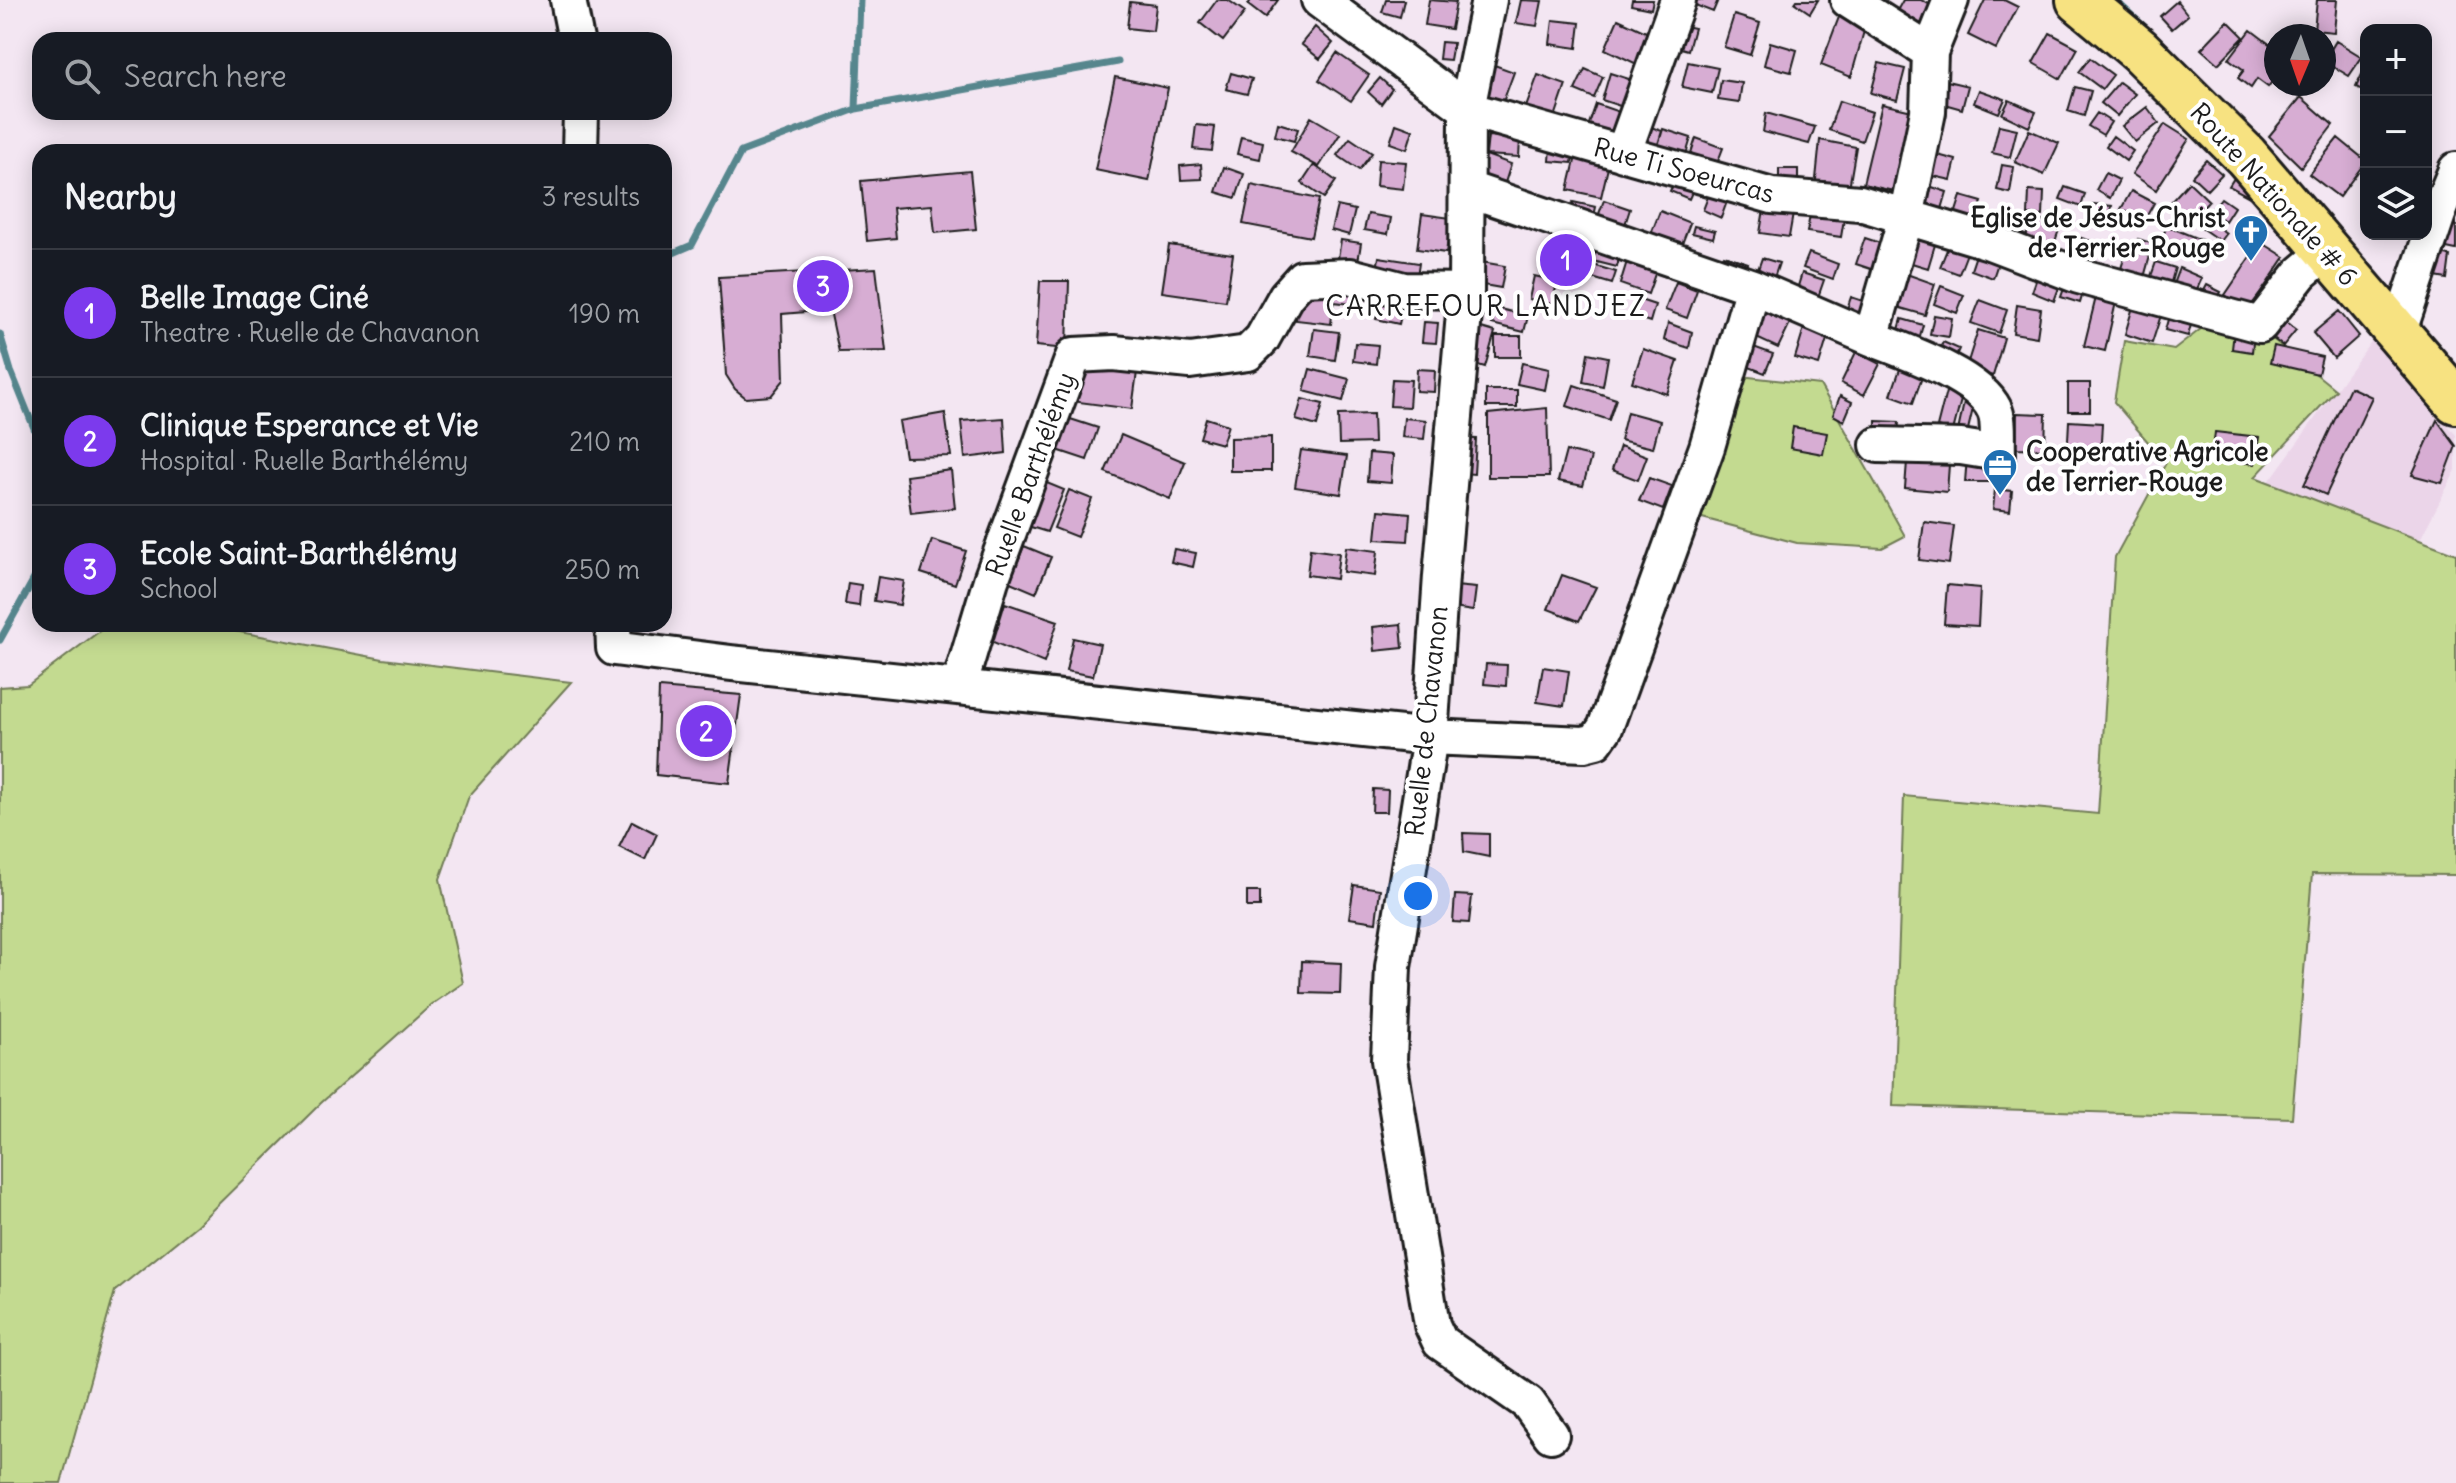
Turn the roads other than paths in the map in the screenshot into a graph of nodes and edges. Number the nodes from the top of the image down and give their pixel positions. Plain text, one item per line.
1 (568, 0) edge
2 (1319, 0) edge
3 (1489, 0) edge
4 (1678, 0) edge
5 (1848, 0) edge
6 (1951, 0) edge
7 (2079, 0) edge
8 (574, 32) edge
9 (1930, 52) junction
10 (1467, 109) junction
11 (581, 120) edge
12 (580, 144) edge
13 (1623, 154) junction
14 (2456, 170) edge
15 (1468, 189) junction
16 (1906, 217) junction
17 (2326, 252) junction
18 (1753, 287) junction
19 (1466, 291) junction
20 (2398, 334) junction
21 (1871, 338) junction
22 (2456, 401) edge
23 (1878, 445) dead end
24 (614, 636) edge
25 (959, 687) junction
26 (1430, 737) junction
27 (1551, 1435) dead end

1 - 8 street
2 - 10 street, Rue Ti Soeurcas
3 - 10 street, Ruelle de Chavanon
4 - 13 street
5 - 9 street
6 - 9 street
7 - 17 main road, Route Nationale # 6
9 - 16 street
10 - 13 street, Rue Ti Soeurcas
10 - 15 street, Ruelle de Chavanon
11 - 12 street
13 - 16 street, Rue Ti Soeurcas
14 - 20 street
15 - 18 street
15 - 19 street, Ruelle de Chavanon
16 - 17 street, Rue Ti Soeurcas
16 - 21 street
17 - 20 main road, Route Nationale # 6
18 - 21 street
18 - 26 street
19 - 25 street, Ruelle Barthélémy
19 - 26 street, Ruelle de Chavanon
20 - 22 main road, Route Nationale # 6
21 - 23 street
24 - 25 street
25 - 26 street
26 - 27 street, Ruelle de Chavanon

